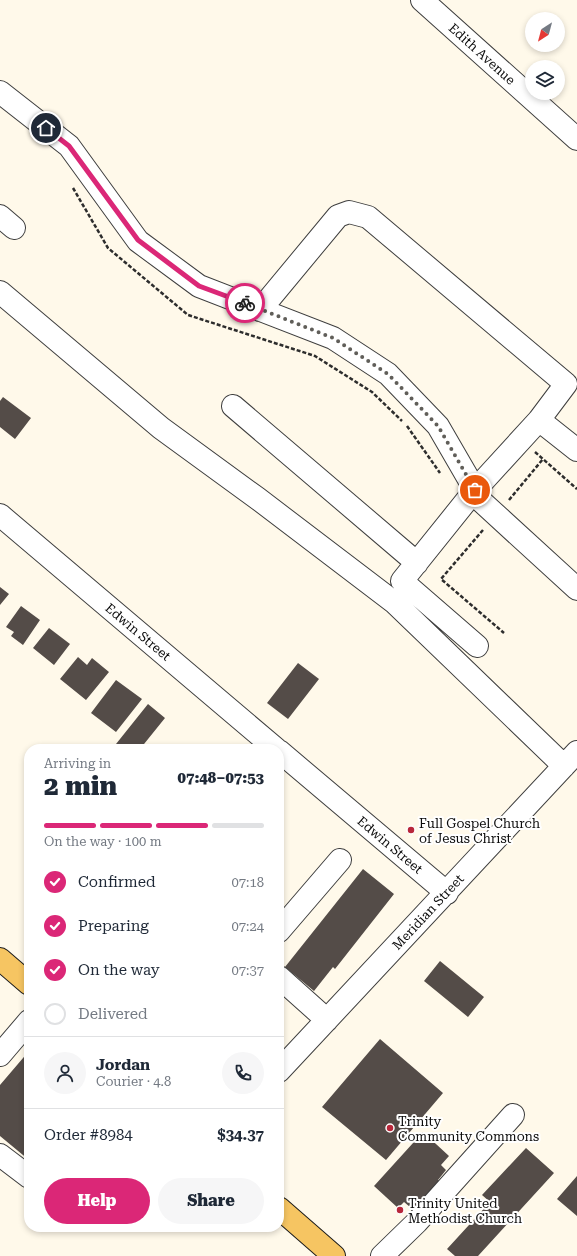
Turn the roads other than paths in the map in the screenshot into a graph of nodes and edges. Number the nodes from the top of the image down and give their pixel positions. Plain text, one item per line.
1 (422, 0) edge
2 (0, 92) edge
3 (577, 139) edge
4 (0, 292) edge
5 (260, 310) junction
6 (233, 406) dead end
7 (539, 420) junction
8 (577, 450) edge
9 (475, 490) junction
10 (0, 515) edge
11 (417, 563) junction
12 (577, 589) edge
13 (477, 646) dead end
14 (270, 744) edge
15 (284, 755) edge
16 (570, 759) edge
17 (340, 860) dead end
18 (447, 893) junction
19 (284, 925) edge
20 (0, 959) edge
21 (24, 980) edge
22 (284, 981) edge
23 (327, 1020) junction
24 (24, 1027) edge
25 (0, 1055) edge
26 (284, 1066) edge
27 (513, 1115) dead end
28 (0, 1155) edge
29 (24, 1173) edge
30 (284, 1212) edge
31 (334, 1256) edge
32 (382, 1256) edge

1 - 3 street, Edith Avenue
2 - 5 street
4 - 16 street
5 - 7 street
5 - 9 street
6 - 11 street
7 - 8 street
7 - 9 street
9 - 11 street
9 - 12 street
10 - 14 street, Edwin Street
11 - 13 street
15 - 18 street, Edwin Street
16 - 18 street, Meridian Street
17 - 19 street
18 - 23 street, Meridian Street
20 - 21 main road
22 - 23 street
23 - 26 street, Meridian Street
24 - 25 street
27 - 32 street
28 - 29 street
30 - 31 main road

